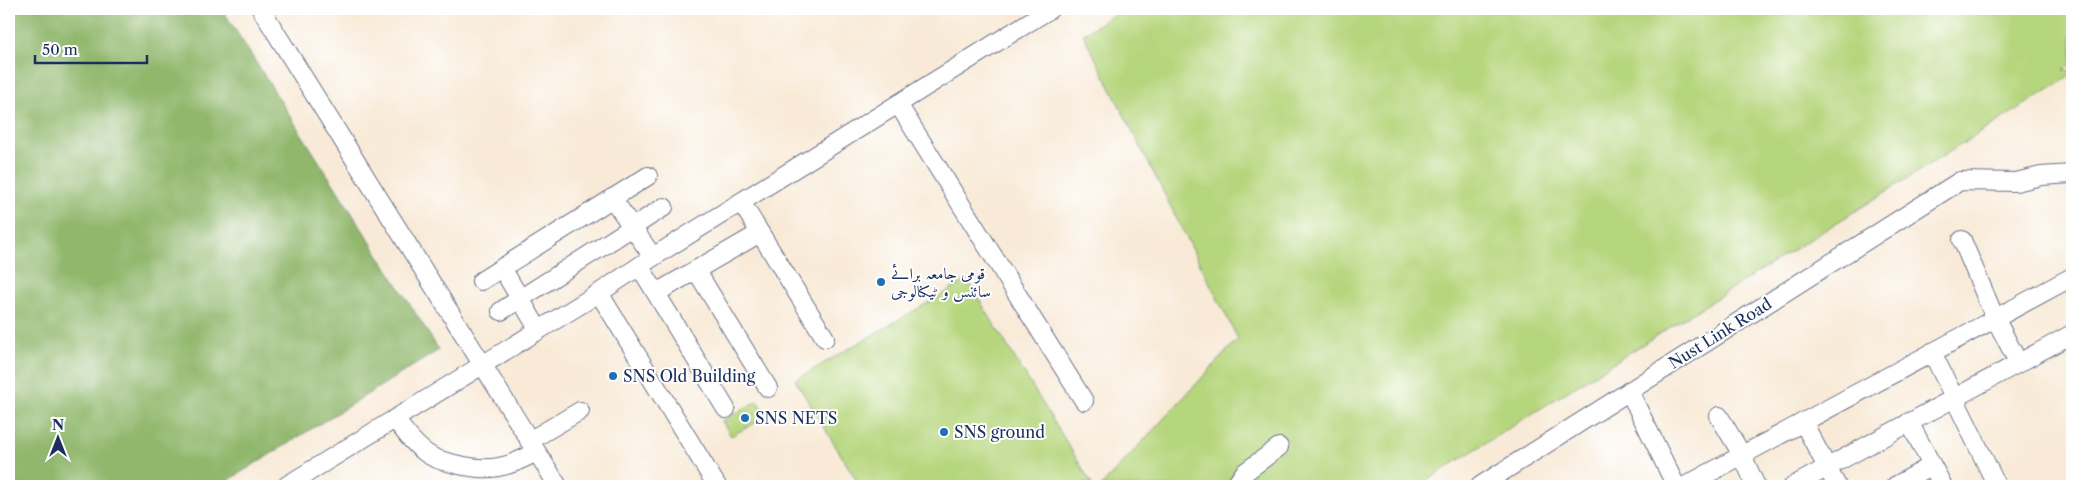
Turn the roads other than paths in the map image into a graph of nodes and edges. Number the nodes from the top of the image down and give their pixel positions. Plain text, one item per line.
1 (261, 9) edge
2 (1050, 9) edge
3 (898, 104) junction
4 (2072, 174) edge
5 (648, 176) dead end
6 (612, 198) junction
7 (741, 202) junction
8 (664, 207) dead end
9 (632, 227) junction
10 (760, 232) junction
11 (1962, 240) dead end
12 (653, 257) junction
13 (502, 268) junction
14 (637, 268) junction
15 (696, 270) junction
16 (2072, 277) edge
17 (481, 281) dead end
18 (600, 293) junction
19 (656, 293) junction
20 (520, 299) junction
21 (501, 311) dead end
22 (1995, 318) junction
23 (538, 330) junction
24 (2072, 334) edge
25 (825, 338) dead end
26 (1932, 352) junction
27 (2018, 362) junction
28 (483, 364) junction
29 (768, 388) dead end
30 (1629, 391) junction
31 (1954, 396) junction
32 (1084, 400) dead end
33 (726, 409) dead end
34 (580, 411) dead end
35 (1719, 416) dead end
36 (395, 419) junction
37 (1803, 422) junction
38 (1909, 422) junction
39 (532, 447) junction
40 (1279, 447) dead end
41 (1742, 455) junction
42 (1931, 466) junction
43 (1827, 468) junction
44 (287, 486) edge
45 (558, 486) edge
46 (718, 486) edge
47 (1235, 486) edge
48 (1480, 486) edge
49 (1676, 486) edge
50 (1685, 486) edge
51 (1756, 486) edge
52 (1792, 486) edge
53 (1838, 486) edge
54 (1896, 486) edge
55 (1943, 486) edge
56 (1997, 486) edge

1 - 28 street
2 - 3 street
3 - 7 street
3 - 32 street
4 - 30 street, Nust Link Road
5 - 6 street
6 - 9 street
6 - 13 street
7 - 10 street
7 - 12 street
8 - 9 street
9 - 12 street
9 - 20 street
10 - 15 street
10 - 25 street
11 - 22 street
12 - 14 street
13 - 17 street
13 - 20 street
14 - 18 street
14 - 19 street
15 - 19 street
15 - 29 street
16 - 22 street
18 - 23 street
18 - 46 street
19 - 33 street
20 - 21 street
20 - 23 street
22 - 26 street
22 - 27 street
23 - 28 street
24 - 27 street
26 - 31 street
26 - 37 street
27 - 31 street
28 - 36 street
28 - 39 street
30 - 48 street, Nust Link Road
30 - 49 street
31 - 38 street
31 - 56 street
34 - 39 street
35 - 41 street
36 - 39 street
36 - 44 street
37 - 41 street
37 - 43 street
38 - 42 street
38 - 43 street
39 - 45 street
40 - 47 street
41 - 50 street
41 - 51 street
42 - 54 street
42 - 55 street
43 - 52 street
43 - 53 street

